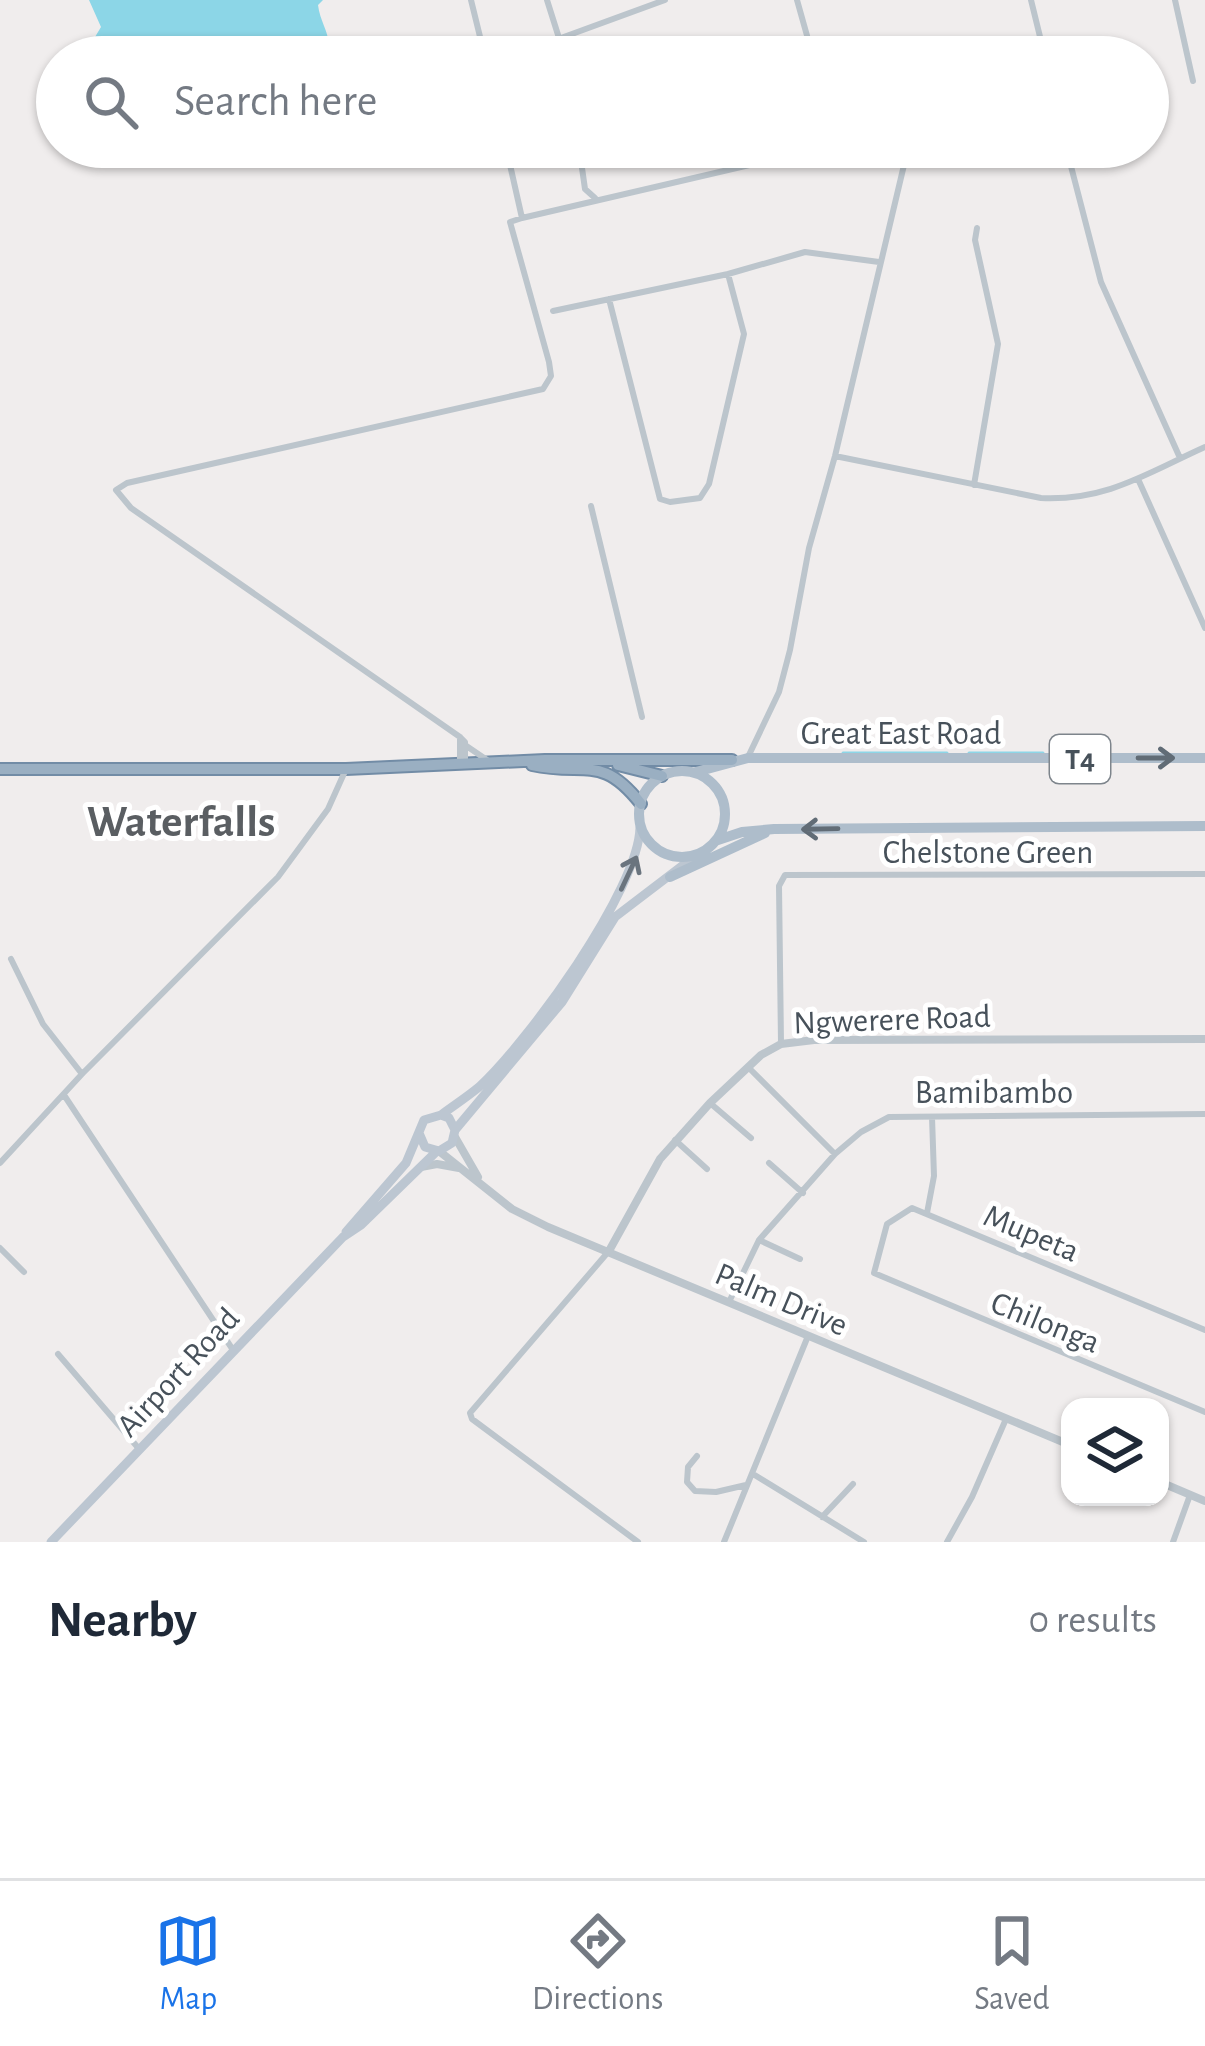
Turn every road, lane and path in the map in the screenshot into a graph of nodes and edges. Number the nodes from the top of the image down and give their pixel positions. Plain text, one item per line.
1 (471, 0) edge
2 (547, 0) edge
3 (665, 0) edge
4 (797, 0) edge
5 (1031, 0) edge
6 (1174, 0) edge
7 (479, 36) edge
8 (560, 36) edge
9 (566, 36) edge
10 (807, 36) edge
11 (1040, 36) edge
12 (1193, 81) dead end
13 (511, 168) edge
14 (582, 168) edge
15 (734, 168) edge
16 (903, 168) edge
17 (1071, 168) edge
18 (596, 199) junction
19 (522, 218) junction
20 (977, 228) dead end
21 (879, 262) junction
22 (728, 274) junction
23 (609, 298) junction
24 (553, 311) dead end
25 (1205, 447) edge
26 (836, 455) junction
27 (1180, 458) junction
28 (1138, 479) junction
29 (974, 485) junction
30 (591, 506) dead end
31 (1205, 628) edge
32 (642, 716) dead end
33 (462, 743) junction
34 (748, 758) junction
35 (1205, 758) edge
36 (732, 760) junction
37 (597, 761) junction
38 (493, 763) junction
39 (527, 763) junction
40 (443, 764) junction
41 (463, 764) junction
42 (0, 769) edge
43 (346, 769) junction
44 (696, 772) junction
45 (662, 776) junction
46 (641, 804) junction
47 (1205, 826) edge
48 (640, 827) junction
49 (773, 830) junction
50 (718, 840) junction
51 (695, 856) junction
52 (1205, 874) edge
53 (670, 877) junction
54 (11, 959) dead end
55 (1205, 1039) edge
56 (781, 1044) junction
57 (747, 1066) junction
58 (82, 1073) junction
59 (64, 1095) junction
60 (710, 1103) junction
61 (1205, 1114) edge
62 (441, 1115) junction
63 (932, 1117) junction
64 (419, 1133) junction
65 (455, 1133) junction
66 (751, 1138) dead end
67 (675, 1140) junction
68 (438, 1151) junction
69 (836, 1154) junction
70 (0, 1163) edge
71 (769, 1163) dead end
72 (420, 1167) junction
73 (706, 1169) dead end
74 (471, 1174) junction
75 (482, 1184) junction
76 (803, 1192) junction
77 (927, 1214) junction
78 (343, 1237) junction
79 (759, 1240) junction
80 (0, 1248) edge
81 (609, 1251) junction
82 (800, 1258) dead end
83 (24, 1272) dead end
84 (728, 1302) junction
85 (1205, 1330) edge
86 (808, 1336) junction
87 (233, 1350) junction
88 (58, 1354) dead end
89 (1205, 1412) edge
90 (1006, 1419) junction
91 (1061, 1441) edge
92 (140, 1450) junction
93 (697, 1456) dead end
94 (752, 1474) junction
95 (853, 1484) dead end
96 (748, 1486) junction
97 (1169, 1487) edge
98 (1190, 1495) junction
99 (1205, 1501) edge
100 (822, 1516) junction
101 (50, 1542) edge
102 (638, 1542) edge
103 (724, 1542) edge
104 (864, 1542) edge
105 (946, 1542) edge
106 (1173, 1542) edge

1 - 7 street
2 - 8 street
3 - 9 street
4 - 10 street
5 - 11 street
6 - 12 street
13 - 19 street
14 - 18 street
15 - 18 street
16 - 21 street
17 - 27 street
18 - 19 street
19 - 33 street
20 - 29 street
21 - 22 street
21 - 26 street
22 - 23 street
22 - 23 street
23 - 24 street
25 - 27 street
26 - 29 street
26 - 34 street
27 - 28 street
28 - 29 street
28 - 31 street
30 - 32 street
33 - 38 street
33 - 40 street
33 - 41 street
34 -> 35 main road, Great East Road / T4
34 - 36 main road, Great East Road / T4
36 - 37 highway, Great East Road
36 - 44 main road, T4
37 - 39 highway, Great East Road
37 - 45 highway, Great East Road
38 - 39 highway, Great East Road
38 - 41 highway, Great East Road
39 - 46 highway, Great East Road
40 - 41 highway, Great East Road
40 - 43 highway, Great East Road
42 - 43 highway, Great East Road
43 - 58 street
44 - 45 main road
44 - 50 main road
45 - 46 main road
46 - 48 main road
47 -> 49 main road, T4
48 - 51 main road
62 -> 48 main road
49 - 50 main road, T4
49 - 53 main road
50 - 51 main road
51 - 53 main road
52 - 56 street, Chelstone Green
53 - 65 main road
54 - 58 street
55 - 56 street, Ngwerere Road
56 - 57 street, Ngwerere Road
57 - 60 street, Ngwerere Road
57 - 69 street
58 - 59 street
59 - 70 street
59 - 87 street
60 - 66 street
60 - 67 street, Ngwerere Road
61 - 63 street, Bamibambo
62 - 64 main road
62 - 65 main road
63 - 69 street, Bamibambo
63 - 77 street
64 - 68 main road
64 - 78 main road, Airport Road
65 - 68 main road
65 - 75 street, Palm Drive
67 - 73 street
67 - 81 street, Ngwerere Road
68 - 72 main road, Airport Road
68 - 74 street, Palm Drive
69 - 76 street, Bamibambo
71 - 76 street
72 - 74 street
72 - 78 main road, Airport Road
74 - 75 street, Palm Drive
75 - 81 street, Palm Drive
76 - 79 street, Bamibambo
77 - 85 street, Mupeta
77 - 89 street, Chilonga
78 - 87 main road, Airport Road
79 - 82 street
79 - 84 street, Bamibambo
80 - 83 street
81 - 84 street, Palm Drive
81 - 102 street
84 - 86 street, Palm Drive
86 - 90 street, Palm Drive
86 - 94 street
87 - 92 main road, Airport Road
88 - 92 street
90 - 91 street, Palm Drive
90 - 105 street
92 - 101 main road, Airport Road
93 - 96 street
94 - 96 street
94 - 100 street
95 - 100 street
96 - 103 street
97 - 98 street
98 - 99 street
98 - 106 street
100 - 104 street

